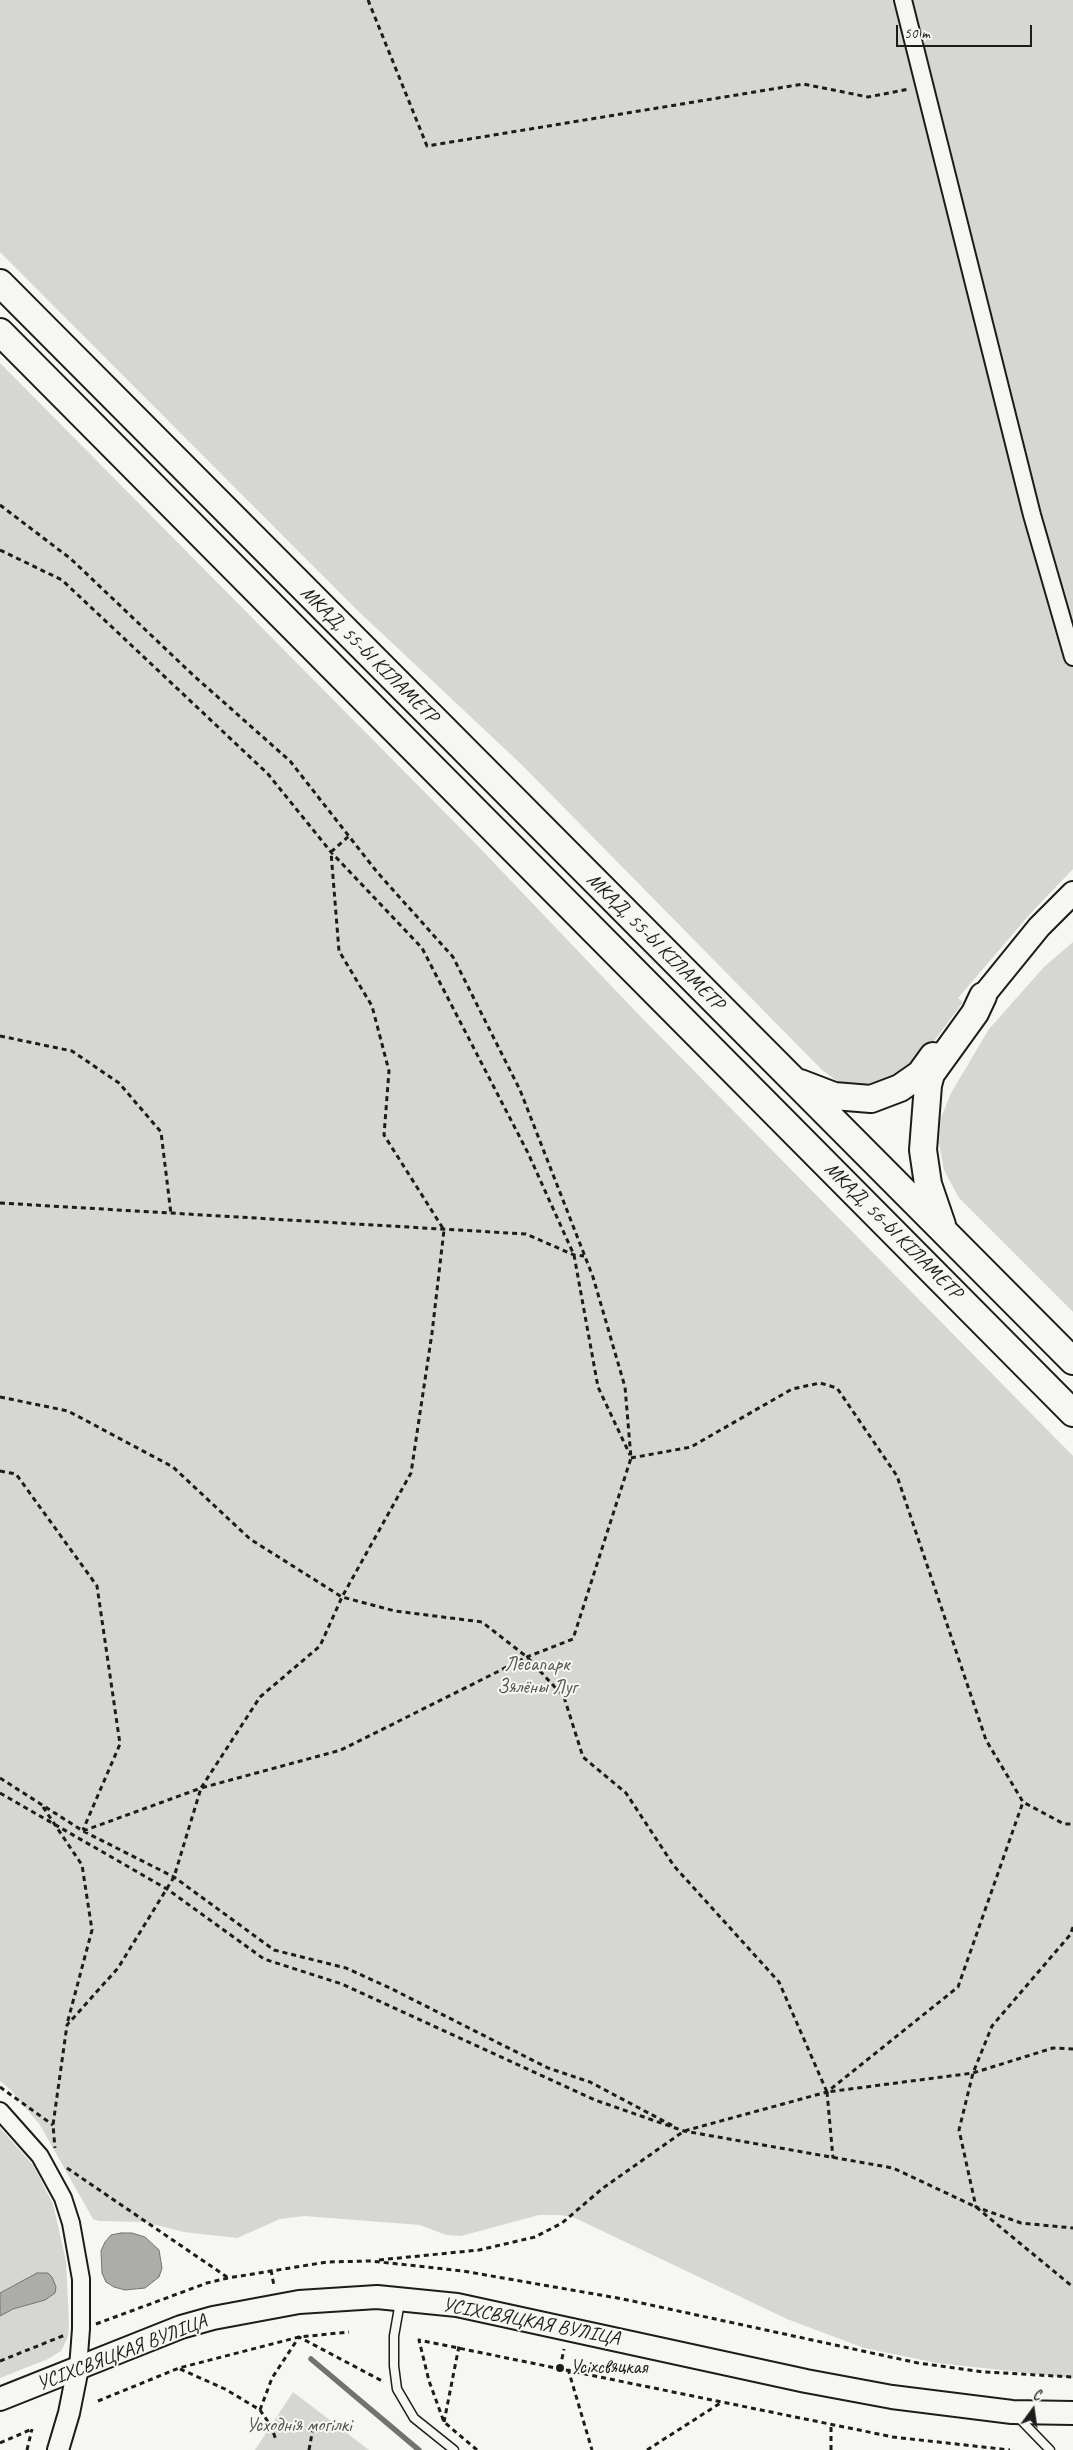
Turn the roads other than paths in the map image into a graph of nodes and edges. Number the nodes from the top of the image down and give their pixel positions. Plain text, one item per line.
1 (903, 0) edge
2 (0, 284) edge
3 (0, 332) edge
4 (1073, 657) edge
5 (1073, 893) edge
6 (983, 996) junction
7 (738, 1026) joint
8 (712, 1049) joint
9 (792, 1080) junction
10 (944, 1231) junction
11 (1073, 1361) edge
12 (1073, 1413) edge
13 (0, 2110) edge
14 (401, 2298) junction
15 (78, 2368) junction
16 (0, 2399) edge
17 (1012, 2412) junction
18 (1073, 2413) edge
19 (58, 2450) edge
20 (454, 2450) edge
21 (1050, 2450) edge

1 - 4 street
2 - 7 highway, МКАД, 55-Ы КІЛАМЕТР
3 - 8 highway, МКАД, 55-Ы КІЛАМЕТР
5 - 6 main road
6 - 9 highway
6 - 10 highway
7 - 9 highway, МКАД, 56-Ы КІЛАМЕТР
8 - 12 highway, МКАД, 56-Ы КІЛАМЕТР
9 - 10 highway, МКАД, 56-Ы КІЛАМЕТР
10 - 11 highway, МКАД, 56-Ы КІЛАМЕТР
13 - 15 street
14 - 15 main road, УСІХСВЯЦКАЯ ВУЛІЦА
14 - 17 main road, УСІХСВЯЦКАЯ ВУЛІЦА
14 - 20 lane
15 - 16 main road, УСІХСВЯЦКАЯ ВУЛІЦА
15 - 19 street
17 - 18 main road, УСІХСВЯЦКАЯ ВУЛІЦА
17 - 21 lane

